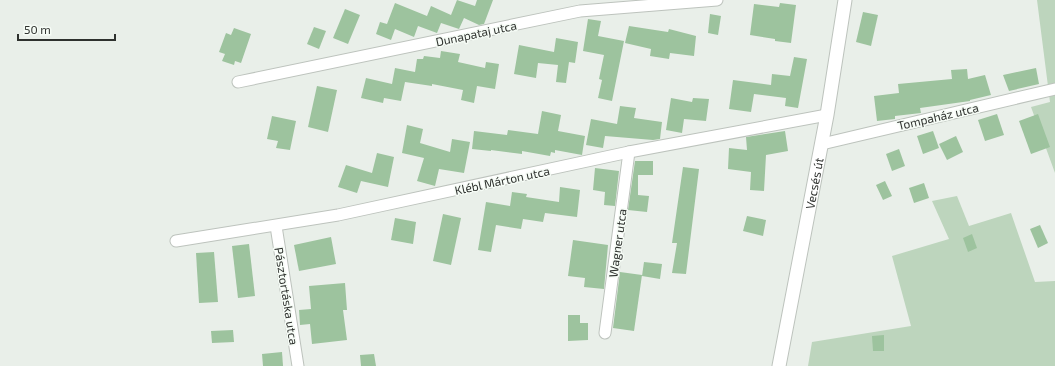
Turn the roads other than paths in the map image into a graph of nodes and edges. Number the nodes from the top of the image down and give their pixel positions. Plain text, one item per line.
1 (717, 0) edge
2 (845, 0) edge
3 (238, 82) dead end
4 (1055, 89) edge
5 (827, 115) junction
6 (822, 144) junction
7 (629, 152) junction
8 (276, 226) junction
9 (176, 241) dead end
10 (605, 333) dead end
11 (298, 366) edge
12 (779, 366) edge

1 - 3 street, Dunapataj utca
2 - 5 street, Vecsés út
4 - 6 street, Tompaház utca
5 - 6 street, Vecsés út
5 - 7 street, Klébl Márton utca
6 - 12 street, Vecsés út
7 - 8 street, Klébl Márton utca
7 - 10 street, Wagner utca
8 - 9 street, Klébl Márton utca
8 - 11 street, Pásztortáska utca

